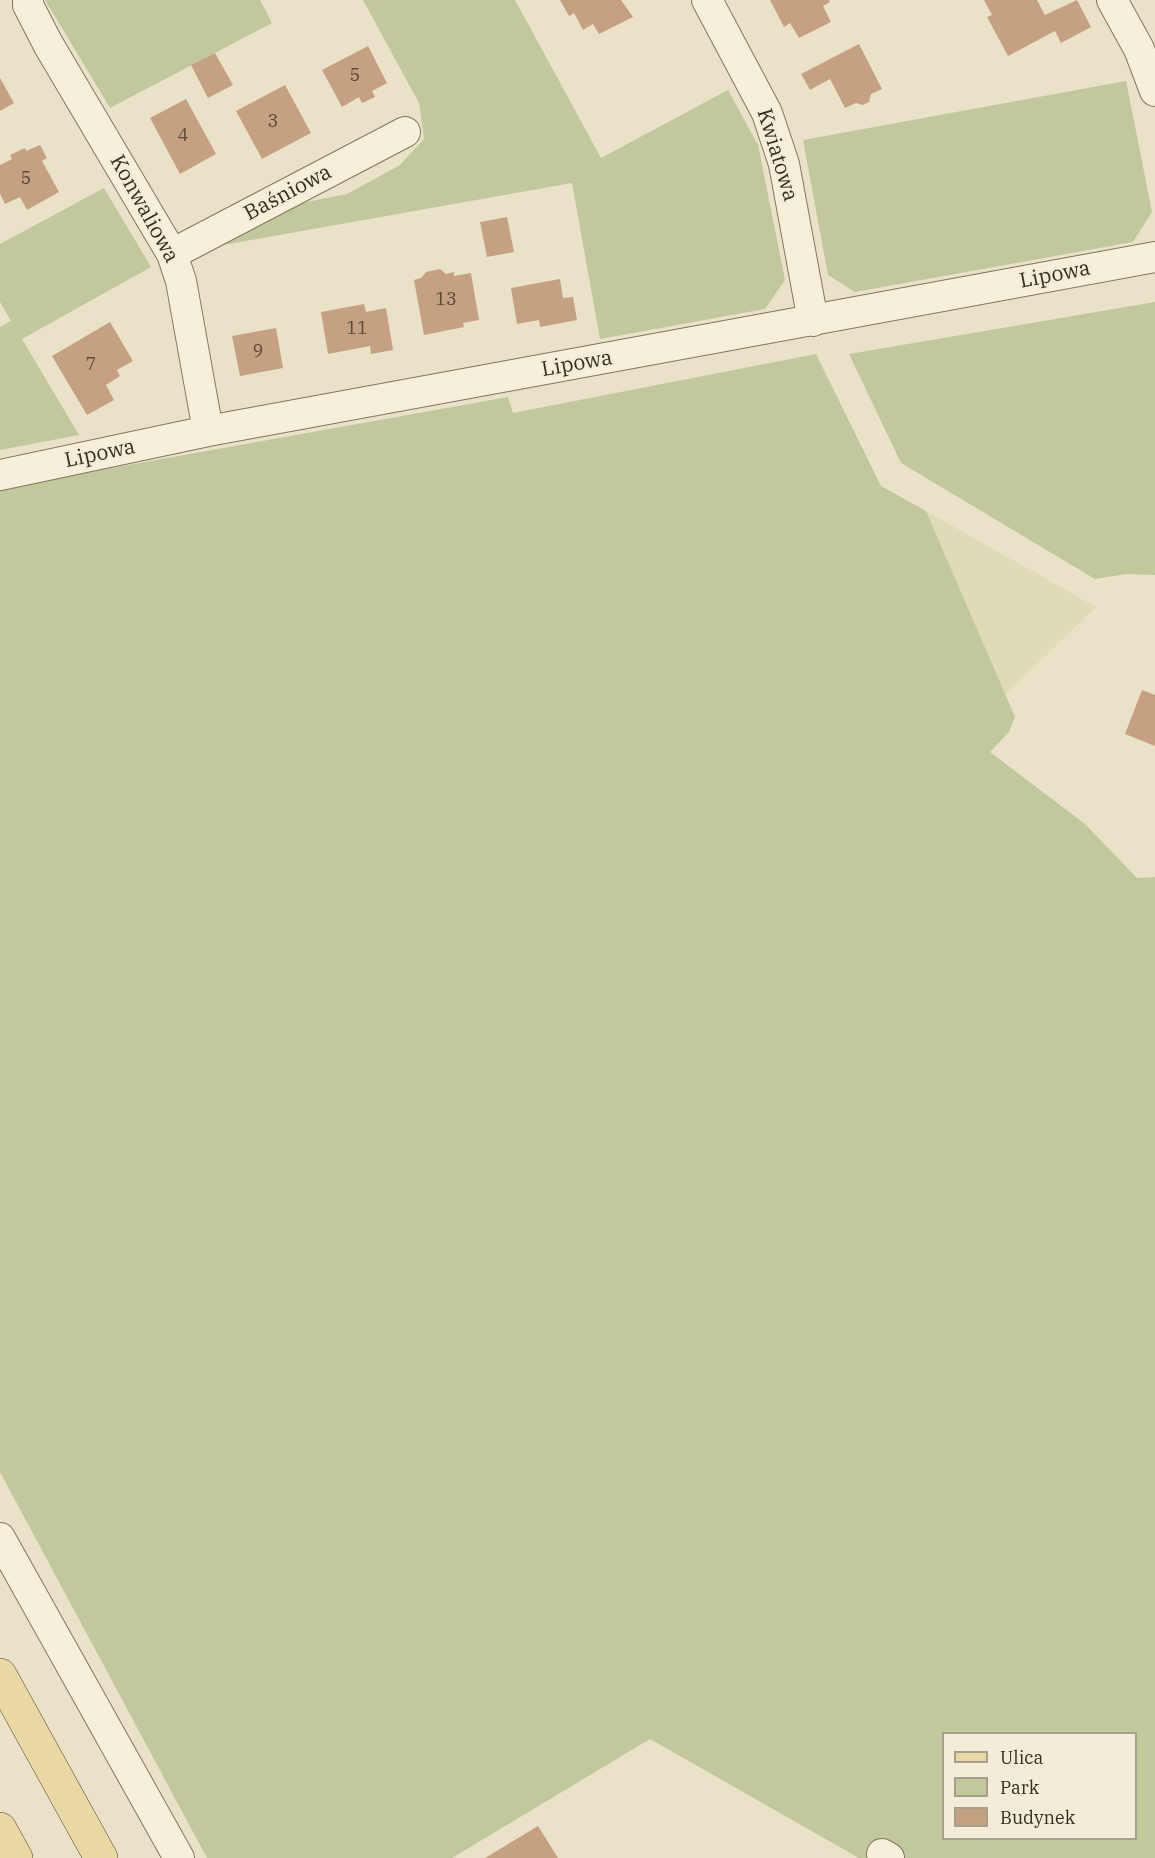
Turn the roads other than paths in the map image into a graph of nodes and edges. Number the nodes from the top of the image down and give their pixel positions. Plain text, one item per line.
1 (707, 0) edge
2 (1112, 0) edge
3 (28, 3) edge
4 (1155, 91) edge
5 (405, 132) dead end
6 (172, 254) junction
7 (1155, 257) edge
8 (813, 321) junction
9 (208, 431) junction
10 (0, 475) edge
11 (0, 1538) edge
12 (0, 1674) edge
13 (101, 1858) edge
14 (179, 1858) edge

1 - 8 street, Kwiatowa
2 - 4 street
3 - 6 street, Konwaliowa
5 - 6 street, Baśniowa
6 - 9 street, Konwaliowa
7 - 8 street, Lipowa
8 - 9 street, Lipowa
9 - 10 street, Lipowa
11 - 14 street
12 - 13 main road

